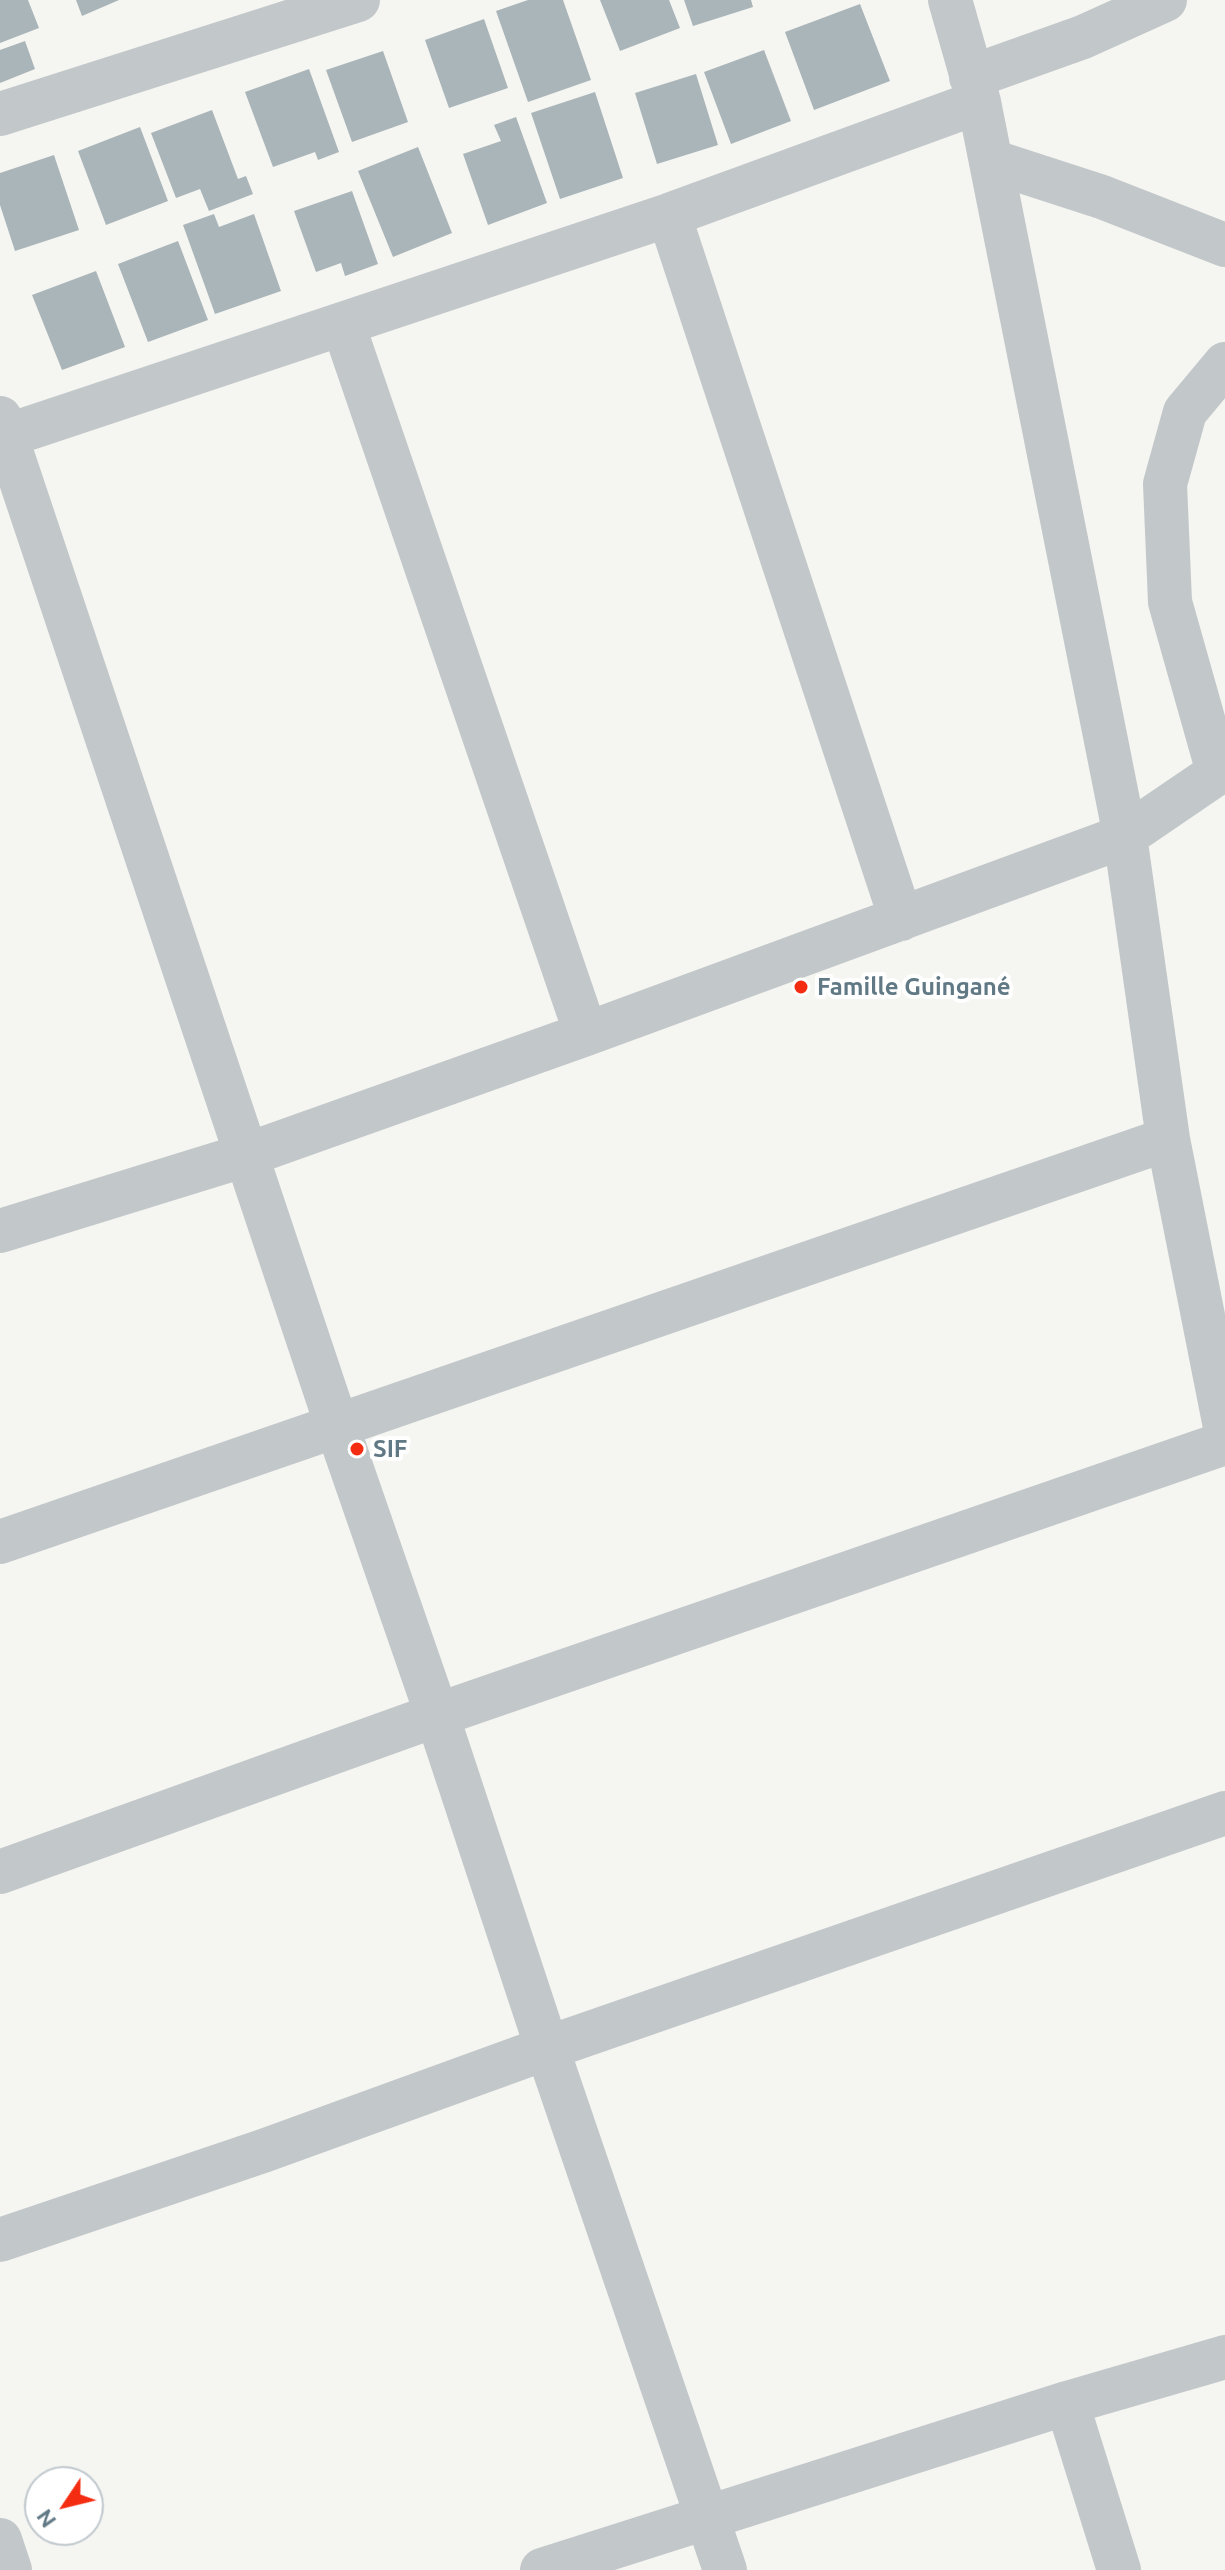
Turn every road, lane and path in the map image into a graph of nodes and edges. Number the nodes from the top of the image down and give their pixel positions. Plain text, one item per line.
1 (358, 0) edge
2 (950, 0) edge
3 (1165, 0) edge
4 (248, 16) edge
5 (975, 90) junction
6 (0, 114) edge
7 (991, 161) junction
8 (669, 215) junction
9 (1225, 245) edge
10 (343, 324) junction
11 (1225, 364) edge
12 (2, 431) edge
13 (1221, 770) edge
14 (1125, 836) junction
15 (901, 919) junction
16 (586, 1034) junction
17 (1168, 1139) junction
18 (246, 1155) junction
19 (0, 1231) edge
20 (337, 1426) junction
21 (1225, 1427) edge
22 (1225, 1443) edge
23 (0, 1542) edge
24 (437, 1715) junction
25 (1225, 1813) edge
26 (0, 1872) edge
27 (547, 2048) junction
28 (0, 2240) edge
29 (1225, 2357) edge
30 (1067, 2403) junction
31 (706, 2517) junction
32 (0, 2540) edge
33 (10, 2570) edge
34 (542, 2570) edge
35 (725, 2570) edge
36 (1119, 2570) edge

1 - 4 street
2 - 5 street
3 - 5 street
4 - 6 street
5 - 7 street
5 - 8 street
7 - 9 street
7 - 14 street
8 - 10 street
8 - 15 street
10 - 12 street
10 - 16 street
11 - 13 street
12 - 18 street
13 - 14 street
14 - 15 street
14 - 17 street
15 - 16 street
16 - 18 street
17 - 20 street
17 - 21 street
18 - 19 street
18 - 20 street
20 - 23 street
20 - 24 street
22 - 24 street
24 - 26 street
24 - 27 street
25 - 27 street
27 - 28 street
27 - 31 street
29 - 30 street
30 - 31 street
30 - 36 street
31 - 34 street
31 - 35 street
32 - 33 street

